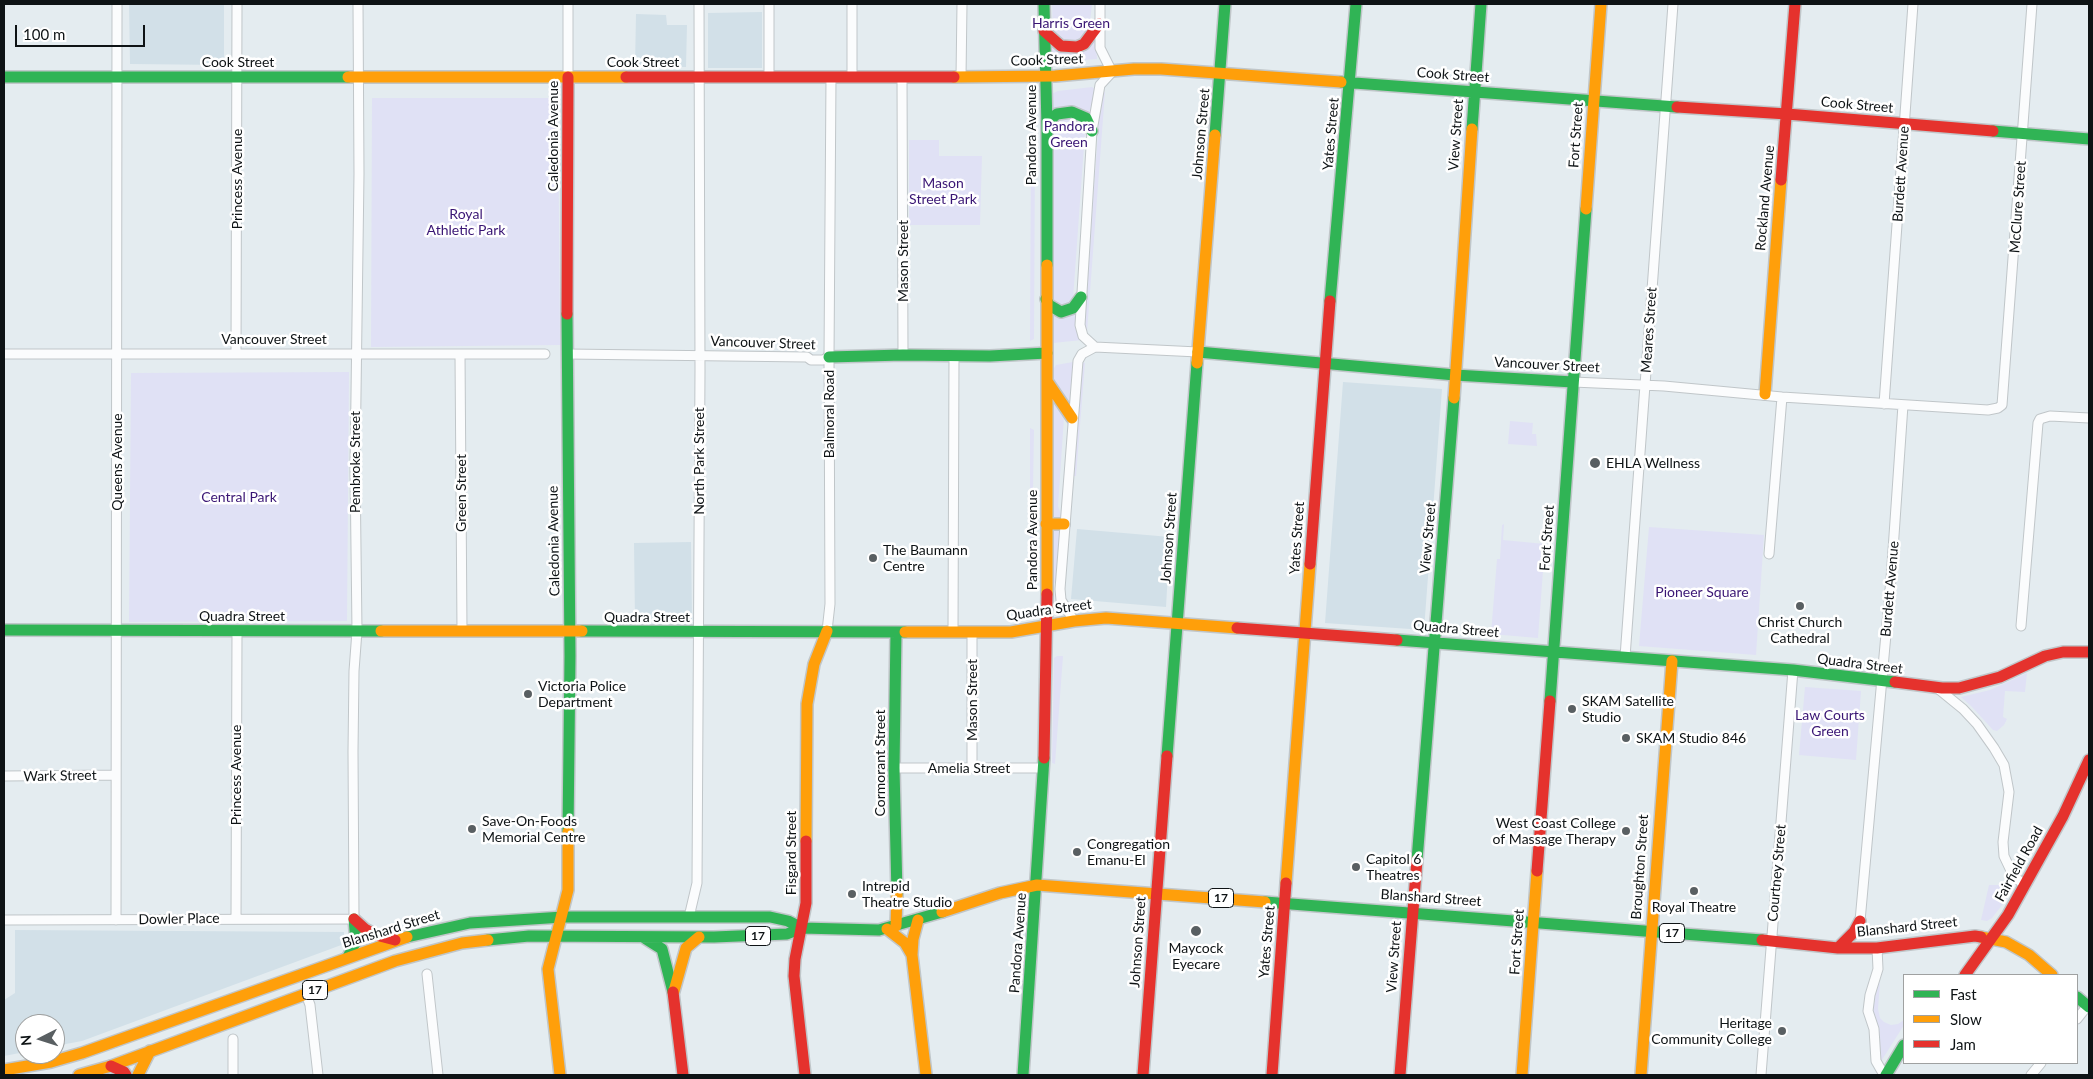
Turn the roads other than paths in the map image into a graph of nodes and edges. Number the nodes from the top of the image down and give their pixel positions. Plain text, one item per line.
1 (117, 4) edge
2 (238, 4) edge
3 (358, 4) edge
4 (568, 4) edge
5 (699, 4) edge
6 (770, 4) edge
7 (852, 4) edge
8 (962, 4) edge
9 (1044, 4) edge
10 (1100, 4) edge
11 (1225, 4) edge
12 (1356, 4) edge
13 (1481, 4) edge
14 (1601, 4) edge
15 (1673, 4) edge
16 (1795, 4) edge
17 (1913, 4) edge
18 (2032, 4) edge
19 (1099, 24) junction
20 (1044, 31) junction
21 (1112, 72) junction
22 (1221, 73) junction
23 (1045, 76) junction
24 (117, 77) junction
25 (238, 77) junction
26 (358, 77) junction
27 (568, 77) junction
28 (700, 77) junction
29 (769, 77) junction
30 (831, 77) junction
31 (852, 77) junction
32 (902, 77) junction
33 (961, 77) junction
34 (4, 78) edge
35 (1351, 82) junction
36 (1474, 91) junction
37 (1594, 102) junction
38 (1666, 107) junction
39 (1786, 114) junction
40 (1904, 124) junction
41 (1047, 127) junction
42 (1092, 131) junction
43 (2023, 133) junction
44 (2089, 138) edge
45 (1081, 297) junction
46 (1046, 299) junction
47 (1095, 347) junction
48 (1198, 352) junction
49 (358, 353) junction
50 (1047, 353) junction
51 (4, 354) edge
52 (236, 354) junction
53 (460, 354) junction
54 (545, 354) dead end
55 (567, 354) junction
56 (116, 355) junction
57 (903, 355) junction
58 (700, 356) junction
59 (954, 356) junction
60 (829, 357) junction
61 (1325, 363) junction
62 (1455, 375) junction
63 (1047, 381) junction
64 (1573, 382) junction
65 (1645, 385) junction
66 (1765, 394) junction
67 (1782, 397) junction
68 (1884, 404) junction
69 (1904, 405) junction
70 (1998, 408) joint
71 (1072, 418) junction
72 (2089, 418) edge
73 (1046, 524) junction
74 (1064, 524) junction
75 (1769, 554) dead end
76 (1074, 621) junction
77 (1178, 623) junction
78 (1047, 626) junction
79 (2021, 626) dead end
80 (4, 630) edge
81 (117, 631) junction
82 (237, 631) junction
83 (356, 631) junction
84 (462, 631) junction
85 (827, 631) junction
86 (953, 631) junction
87 (570, 632) junction
88 (698, 632) junction
89 (896, 632) junction
90 (972, 632) junction
91 (1305, 632) junction
92 (1434, 642) junction
93 (1554, 652) junction
94 (2089, 652) edge
95 (1625, 657) junction
96 (1672, 661) junction
97 (1794, 670) junction
98 (1882, 681) junction
99 (1936, 687) junction
100 (2089, 760) edge
101 (894, 768) junction
102 (972, 768) junction
103 (1044, 768) junction
104 (116, 775) junction
105 (4, 776) edge
106 (1037, 886) junction
107 (2025, 886) junction
108 (1156, 893) junction
109 (897, 894) junction
110 (1285, 902) junction
111 (1413, 912) junction
112 (563, 917) junction
113 (689, 917) junction
114 (236, 918) junction
115 (354, 919) junction
116 (4, 920) edge
117 (116, 920) junction
118 (1533, 921) junction
119 (1860, 921) junction
120 (914, 922) junction
121 (802, 928) junction
122 (892, 928) junction
123 (1650, 931) junction
124 (557, 936) junction
125 (643, 937) junction
126 (698, 937) junction
127 (1992, 939) junction
128 (396, 940) junction
129 (1772, 940) junction
130 (1838, 948) junction
131 (1876, 948) junction
132 (912, 955) junction
133 (348, 957) junction
134 (427, 974) dead end
135 (1966, 974) edge
136 (2051, 974) edge
137 (282, 981) junction
138 (674, 992) junction
139 (306, 994) junction
140 (2078, 998) edge
141 (2089, 1005) edge
142 (2078, 1018) edge
143 (233, 1039) dead end
144 (1903, 1047) edge
145 (150, 1051) junction
146 (2040, 1064) edge
147 (110, 1066) junction
148 (4, 1070) edge
149 (1889, 1073) edge
150 (79, 1075) edge
151 (126, 1075) edge
152 (138, 1075) edge
153 (234, 1075) edge
154 (318, 1075) edge
155 (438, 1075) edge
156 (560, 1075) edge
157 (683, 1075) edge
158 (805, 1075) edge
159 (926, 1075) edge
160 (1023, 1075) edge
161 (1143, 1075) edge
162 (1272, 1075) edge
163 (1400, 1075) edge
164 (1522, 1075) edge
165 (1641, 1075) edge
166 (1761, 1075) edge
167 (2031, 1075) edge

1 - 24 street, Queens Avenue
2 - 25 street, Princess Avenue
3 - 26 street, Pembroke Street
4 - 27 street, Caledonia Avenue
5 - 28 street, North Park Street
6 - 29 street
7 - 31 street
8 - 33 street
9 - 20 main road, Pandora Avenue
10 - 19 street
11 - 22 main road, Johnson Street
12 - 35 main road, Yates Street
13 - 36 main road, View Street
14 - 37 main road, Fort Street
15 - 38 street, Meares Street
16 - 39 main road, Rockland Avenue
17 - 40 street, Burdett Avenue
18 - 43 street, McClure Street
19 - 20 main road
19 - 21 street
20 - 23 main road, Pandora Avenue
21 - 22 main road, Cook Street
21 - 23 main road, Cook Street
21 - 42 street
22 - 35 main road, Cook Street
22 - 48 main road, Johnson Street
23 - 33 main road, Cook Street
23 - 41 main road, Pandora Avenue
24 - 25 main road, Cook Street
24 - 34 main road, Cook Street
24 - 56 street, Queens Avenue
25 - 26 main road, Cook Street
25 - 52 street, Princess Avenue
26 - 27 main road, Cook Street
26 - 49 street, Pembroke Street
27 - 28 main road, Cook Street
27 - 55 main road, Caledonia Avenue
28 - 29 main road, Cook Street
28 - 58 street, North Park Street
29 - 30 main road, Cook Street
30 - 31 main road, Cook Street
30 - 60 street, Balmoral Road
31 - 32 main road, Cook Street
32 - 33 main road, Cook Street
32 - 57 street, Mason Street
35 - 36 main road, Cook Street
35 - 61 main road, Yates Street
36 - 37 main road, Cook Street
36 - 62 main road, View Street
37 - 38 main road, Cook Street
37 - 64 main road, Fort Street
38 - 39 main road, Cook Street
38 - 65 street, Meares Street
39 - 40 main road, Cook Street
39 - 66 main road, Rockland Avenue
40 - 43 main road, Cook Street
40 - 68 street, Burdett Avenue
41 - 42 main road
41 - 46 main road, Pandora Avenue
42 - 45 street
43 - 44 main road, Cook Street
43 - 70 street, McClure Street
45 - 46 main road
45 - 47 street
46 - 50 main road, Pandora Avenue
47 - 48 street, Vancouver Street
47 - 71 street, Pandora Avenue
48 - 61 main road, Vancouver Street
48 - 77 main road, Johnson Street
49 - 52 street, Vancouver Street
49 - 53 street, Vancouver Street
49 - 83 street, Pembroke Street
50 - 59 main road, Vancouver Street
50 - 63 main road, Pandora Avenue
51 - 56 street, Vancouver Street
52 - 56 street, Vancouver Street
53 - 54 street, Vancouver Street
53 - 84 street, Green Street
55 - 58 street, Vancouver Street
55 - 87 main road, Caledonia Avenue
56 - 81 street, Queens Avenue
57 - 59 main road, Vancouver Street
57 - 60 main road, Vancouver Street
58 - 60 street, Vancouver Street
58 - 88 street, North Park Street
59 - 86 street
60 - 85 street, Balmoral Road
61 - 62 main road, Vancouver Street
61 - 91 main road, Yates Street
62 - 64 main road, Vancouver Street
62 - 92 main road, View Street
63 - 71 main road
63 - 73 main road, Pandora Avenue
64 - 65 street, Vancouver Street
64 - 93 main road, Fort Street
65 - 66 street, Vancouver Street
65 - 95 street, Meares Street
66 - 67 street, Vancouver Street
67 - 68 street, Vancouver Street
67 - 75 street
68 - 69 street, Vancouver Street
69 - 70 street, Vancouver Street
69 - 98 street, Burdett Avenue
71 - 74 street, Pandora Avenue
72 - 79 street
73 - 74 main road
73 - 78 main road, Pandora Avenue
74 - 76 street, Pandora Avenue
76 - 77 main road, Quadra Street
76 - 78 main road, Quadra Street
77 - 91 main road, Quadra Street
77 - 108 main road, Johnson Street
78 - 90 main road, Quadra Street
78 - 103 main road, Pandora Avenue
80 - 81 main road, Quadra Street
81 - 82 main road, Quadra Street
81 - 104 street, Queens Avenue
82 - 83 main road, Quadra Street
82 - 114 street, Princess Avenue
83 - 84 main road, Quadra Street
83 - 115 street, Pembroke Street
84 - 87 main road, Quadra Street
85 - 88 main road, Quadra Street
85 - 89 main road, Quadra Street
85 - 121 main road, Fisgard Street
86 - 89 main road, Quadra Street
86 - 90 main road, Quadra Street
87 - 88 main road, Quadra Street
87 - 112 main road, Caledonia Avenue
88 - 113 street, North Park Street
89 - 101 main road, Cormorant Street
90 - 102 street, Mason Street
91 - 92 main road, Quadra Street
91 - 110 main road, Yates Street
92 - 93 main road, Quadra Street
92 - 111 main road, View Street
93 - 95 main road, Quadra Street
93 - 118 main road, Fort Street
94 - 99 main road, Quadra Street
95 - 96 main road, Quadra Street
96 - 97 main road, Quadra Street
96 - 123 main road, Broughton Street
97 - 98 main road, Quadra Street
97 - 129 street, Courtney Street
98 - 99 main road, Quadra Street
98 - 119 street, Burdett Avenue
99 - 107 street
100 - 107 main road, Fairfield Road
101 - 102 street, Amelia Street
101 - 109 main road, Cormorant Street
102 - 103 street, Amelia Street
103 - 106 main road, Pandora Avenue
104 - 105 street, Wark Street
104 - 117 street, Queens Avenue
106 - 108 main road, Blanshard Street / 17
106 - 120 main road, Blanshard Street / 17
106 - 160 main road, Pandora Avenue
107 - 127 main road, Fairfield Road
108 - 110 main road, Blanshard Street / 17
108 - 161 main road, Johnson Street
109 - 120 main road
109 - 122 main road, Cormorant Street
110 - 111 main road, Blanshard Street / 17
110 - 162 main road, Yates Street
111 - 118 main road, Blanshard Street / 17
111 - 163 main road, View Street
112 - 113 main road, Blanshard Street / 17
112 - 124 main road, Caledonia Avenue
112 - 128 main road, Blanshard Street / 17
113 - 121 main road, Blanshard Street / 17
114 - 115 street, Dowler Place
114 - 117 street, Dowler Place
115 - 128 main road
115 - 133 main road
116 - 117 street, Dowler Place
118 - 123 main road, Blanshard Street / 17
118 - 164 main road, Fort Street
119 - 130 main road
119 - 131 main road
120 - 122 main road, Blanshard Street / 17
120 - 132 main road
121 - 122 main road, Blanshard Street / 17
121 - 126 main road, Blanshard Street / 17
121 - 158 main road, Fisgard Street
122 - 132 main road
123 - 129 main road, Blanshard Street / 17
123 - 165 main road, Broughton Street
124 - 125 main road, Blanshard Street / 17
124 - 139 main road, Blanshard Street / 17
124 - 156 main road, Caledonia Avenue
125 - 126 main road, Blanshard Street / 17
125 - 138 main road
126 - 138 main road
127 - 131 main road, Blanshard Street / 17
127 - 135 main road, Fairfield Road
127 - 136 main road, Blanshard Street / 17
128 - 133 main road, Blanshard Street / 17
129 - 130 main road, Blanshard Street / 17
129 - 166 street, Courtney Street
130 - 131 main road, Blanshard Street / 17
131 - 149 street
132 - 159 main road
133 - 137 main road, Blanshard Street / 17
134 - 155 street
137 - 139 main road
137 - 148 main road, Blanshard Street / 17
138 - 157 main road
139 - 145 main road, Blanshard Street / 17
139 - 154 street
140 - 141 main road
141 - 142 street
143 - 153 street
144 - 149 main road
145 - 147 main road, Blanshard Street / 17
145 - 152 main road
146 - 167 street
147 - 150 main road, Blanshard Street / 17
147 - 151 main road

